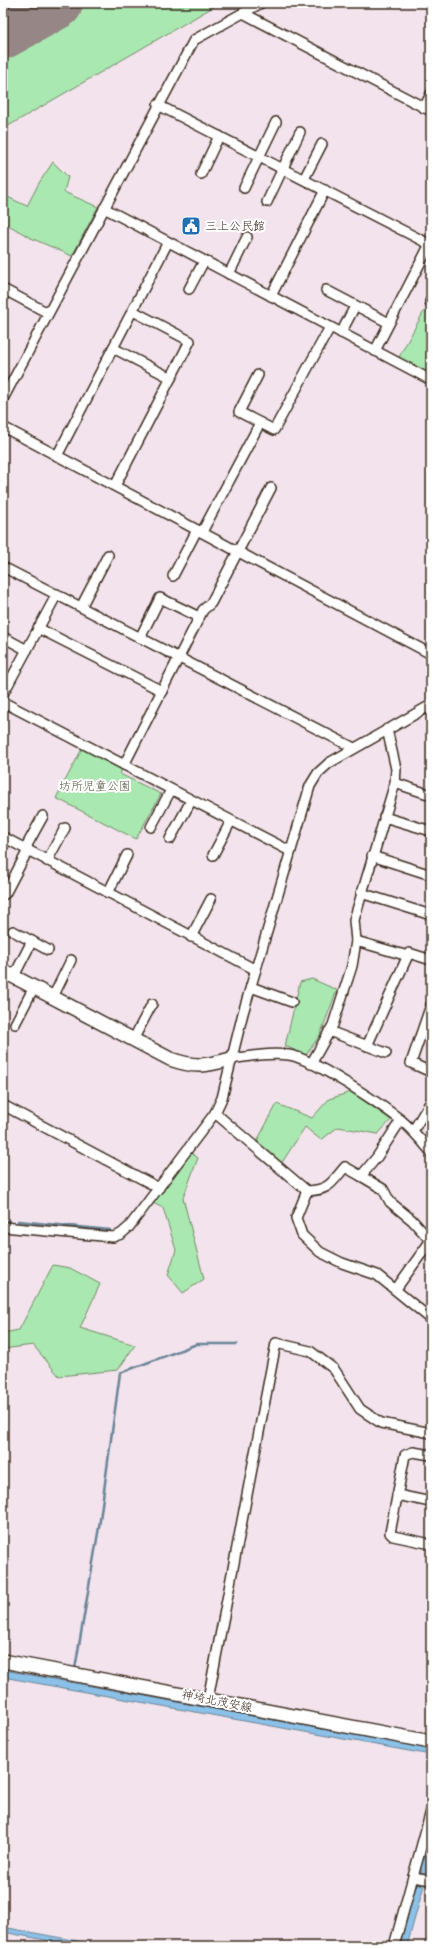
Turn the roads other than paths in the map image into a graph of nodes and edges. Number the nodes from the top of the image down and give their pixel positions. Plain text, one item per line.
1 (261, 3) edge
2 (243, 13) junction
3 (431, 94) edge
4 (158, 105) junction
5 (427, 109) edge
6 (276, 122) dead end
7 (300, 132) dead end
8 (220, 136) junction
9 (322, 144) dead end
10 (259, 156) junction
11 (283, 168) junction
12 (201, 174) dead end
13 (304, 179) junction
14 (244, 188) dead end
15 (325, 190) junction
16 (267, 202) dead end
17 (104, 208) junction
18 (248, 237) dead end
19 (168, 242) junction
20 (431, 244) edge
21 (204, 261) junction
22 (229, 274) junction
23 (3, 289) edge
24 (189, 289) dead end
25 (326, 290) dead end
26 (270, 296) junction
27 (355, 306) junction
28 (132, 310) junction
29 (48, 313) junction
30 (389, 324) junction
31 (330, 327) junction
32 (341, 333) junction
33 (113, 348) junction
34 (375, 351) junction
35 (258, 375) dead end
36 (171, 378) junction
37 (431, 380) edge
38 (3, 399) edge
39 (260, 423) junction
40 (3, 427) edge
41 (57, 456) junction
42 (115, 486) junction
43 (271, 488) dead end
44 (200, 531) junction
45 (237, 551) junction
46 (108, 555) dead end
47 (3, 567) edge
48 (173, 576) dead end
49 (56, 594) junction
50 (82, 607) junction
51 (199, 617) junction
52 (38, 628) junction
53 (3, 637) edge
54 (140, 638) junction
55 (27, 650) junction
56 (431, 654) edge
57 (179, 658) junction
58 (162, 692) junction
59 (3, 694) edge
60 (3, 702) edge
61 (431, 705) edge
62 (387, 729) junction
63 (354, 748) junction
64 (124, 765) junction
65 (395, 783) junction
66 (171, 790) junction
67 (431, 795) edge
68 (191, 801) junction
69 (42, 816) dead end
70 (384, 817) junction
71 (231, 821) junction
72 (151, 826) dead end
73 (65, 828) dead end
74 (431, 831) edge
75 (3, 837) edge
76 (170, 839) dead end
77 (28, 850) junction
78 (290, 851) junction
79 (128, 855) dead end
80 (213, 855) dead end
81 (372, 856) junction
82 (47, 861) junction
83 (431, 875) edge
84 (361, 893) junction
85 (5, 894) dead end
86 (108, 894) junction
87 (211, 899) dead end
88 (431, 915) edge
89 (13, 931) dead end
90 (191, 937) junction
91 (356, 941) junction
92 (32, 942) junction
93 (48, 950) dead end
94 (408, 956) junction
95 (71, 960) dead end
96 (431, 960) edge
97 (256, 970) junction
98 (8, 974) edge
99 (34, 987) junction
100 (251, 987) junction
101 (53, 997) junction
102 (292, 1002) dead end
103 (152, 1004) dead end
104 (431, 1004) edge
105 (15, 1024) dead end
106 (329, 1032) junction
107 (133, 1040) junction
108 (367, 1046) junction
109 (386, 1054) dead end
110 (231, 1059) junction
111 (311, 1064) junction
112 (431, 1072) edge
113 (431, 1100) edge
114 (3, 1105) edge
115 (215, 1113) junction
116 (401, 1120) junction
117 (413, 1131) junction
118 (431, 1152) edge
119 (361, 1176) junction
120 (159, 1188) junction
121 (307, 1191) junction
122 (3, 1227) edge
123 (431, 1240) edge
124 (396, 1289) junction
125 (431, 1319) edge
126 (431, 1433) edge
127 (431, 1455) edge
128 (397, 1495) junction
129 (431, 1502) edge
130 (431, 1544) edge
131 (3, 1661) edge
132 (208, 1699) junction
133 (431, 1742) edge
134 (431, 1811) edge
135 (413, 1877) junction
136 (430, 1880) edge
137 (394, 1946) edge

1 - 2 street
2 - 4 street
2 - 5 street
3 - 5 street
4 - 8 street
4 - 17 street
6 - 10 street
7 - 11 street
8 - 10 street
8 - 12 street
9 - 13 street
10 - 11 street
10 - 14 street
11 - 13 street
11 - 16 street
13 - 15 street
15 - 20 street
15 - 26 street
17 - 19 street
17 - 29 street
18 - 22 street
19 - 21 street
19 - 28 street
20 - 30 street
21 - 22 street
21 - 24 street
22 - 26 street
23 - 29 street
25 - 27 street
26 - 31 street
27 - 30 street
27 - 32 street
28 - 33 street
28 - 36 street
29 - 38 street
30 - 34 street
31 - 32 street
31 - 39 street
32 - 34 street
33 - 36 street
33 - 41 street
34 - 37 street
35 - 39 street
36 - 42 street
39 - 44 street
40 - 41 street
41 - 42 street
42 - 44 street
43 - 45 street
44 - 45 street
44 - 48 street
45 - 51 street
45 - 56 street
46 - 50 street
47 - 49 street
49 - 50 street
49 - 52 street
50 - 54 street
51 - 54 street
51 - 57 street
52 - 55 street
52 - 58 street
53 - 55 street
54 - 57 street
55 - 59 street
57 - 58 street
57 - 63 street
58 - 64 street
60 - 64 street
61 - 62 street
62 - 63 street
62 - 65 street
63 - 78 street
64 - 66 street
65 - 67 street
65 - 70 street
66 - 68 street
66 - 72 street
68 - 71 street
68 - 76 street
69 - 77 street
70 - 74 street
70 - 81 street
71 - 78 street
71 - 80 street
73 - 82 street
75 - 77 street
77 - 82 street
77 - 85 street
78 - 97 street
79 - 86 street
81 - 83 street
81 - 84 street
82 - 86 street
84 - 88 street
84 - 91 street
86 - 90 street
87 - 90 street
89 - 92 street
90 - 97 street
91 - 94 street
91 - 106 street
92 - 93 street
92 - 98 street
94 - 96 street
94 - 108 street
95 - 101 street
97 - 100 street
98 - 99 main road
99 - 101 main road
99 - 105 street
100 - 102 street
100 - 110 street
101 - 107 main road
103 - 107 street
104 - 112 street
106 - 108 street
106 - 111 street
107 - 110 main road
108 - 109 street
110 - 111 street
110 - 115 street
111 - 116 street
113 - 117 street
114 - 120 street
115 - 120 street
115 - 121 street
116 - 117 street
116 - 119 street
117 - 118 street
119 - 121 street
119 - 123 street
120 - 122 street
121 - 124 street
123 - 124 street
124 - 125 street
126 - 132 street
127 - 128 street
128 - 129 street
128 - 130 street
131 - 132 main road, 神埼北茂安線
132 - 133 main road, 神埼北茂安線
134 - 135 street
135 - 136 street
135 - 137 street

